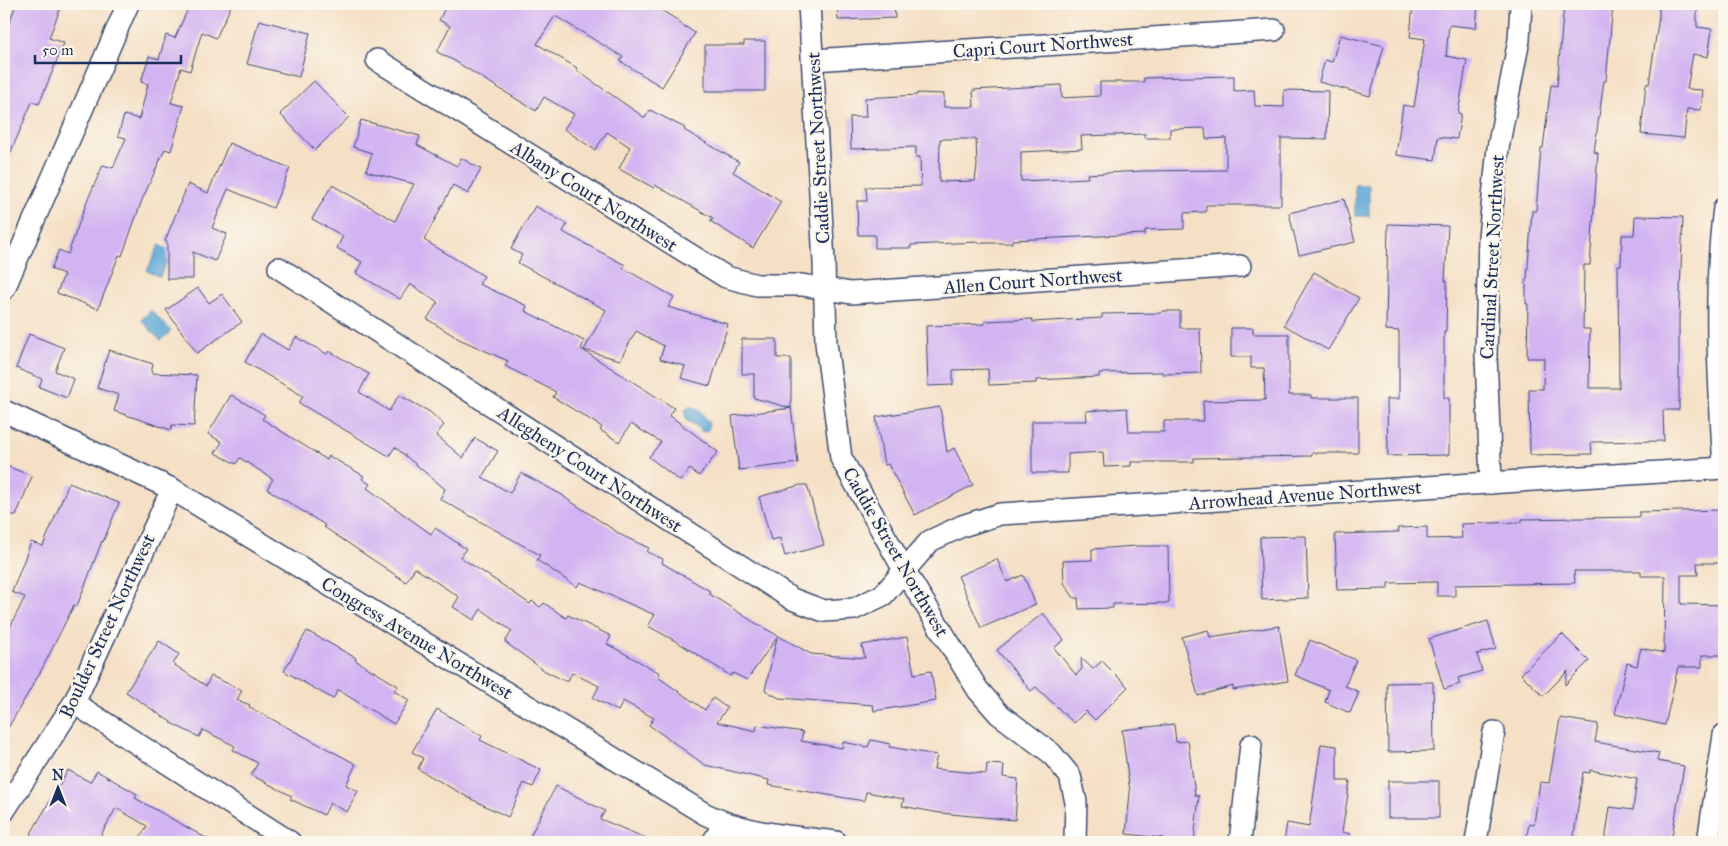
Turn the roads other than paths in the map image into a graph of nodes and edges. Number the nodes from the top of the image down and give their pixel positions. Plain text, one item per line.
1 (128, 4) edge
2 (809, 4) edge
3 (1522, 4) edge
4 (1274, 30) dead end
5 (377, 60) dead end
6 (813, 60) junction
7 (1724, 208) edge
8 (1240, 266) dead end
9 (279, 268) dead end
10 (4, 289) edge
11 (826, 289) junction
12 (4, 411) edge
13 (1724, 468) edge
14 (1491, 483) junction
15 (172, 488) junction
16 (904, 570) junction
17 (74, 703) junction
18 (1494, 732) dead end
19 (1724, 734) edge
20 (1251, 745) dead end
21 (4, 811) edge
22 (724, 824) junction
23 (290, 842) edge
24 (713, 842) edge
25 (836, 842) edge
26 (1075, 842) edge
27 (1240, 842) edge
28 (1476, 842) edge
29 (1708, 842) edge

1 - 10 street
2 - 6 street, Caddie Street Northwest
3 - 14 street, Cardinal Street Northwest
4 - 6 street, Capri Court Northwest
5 - 11 street, Albany Court Northwest
6 - 11 street, Caddie Street Northwest
7 - 13 street
8 - 11 street, Allen Court Northwest
9 - 16 street, Allegheny Court Northwest
11 - 16 street, Caddie Street Northwest
12 - 15 street, Congress Avenue Northwest
13 - 14 street, Arrowhead Avenue Northwest
14 - 16 street, Arrowhead Avenue Northwest
15 - 17 street, Boulder Street Northwest
15 - 22 street, Congress Avenue Northwest
16 - 26 street, Caddie Street Northwest
17 - 21 street, Boulder Street Northwest
17 - 23 street
18 - 28 street
19 - 29 street
20 - 27 street
22 - 24 street
22 - 25 street, Congress Avenue Northwest

